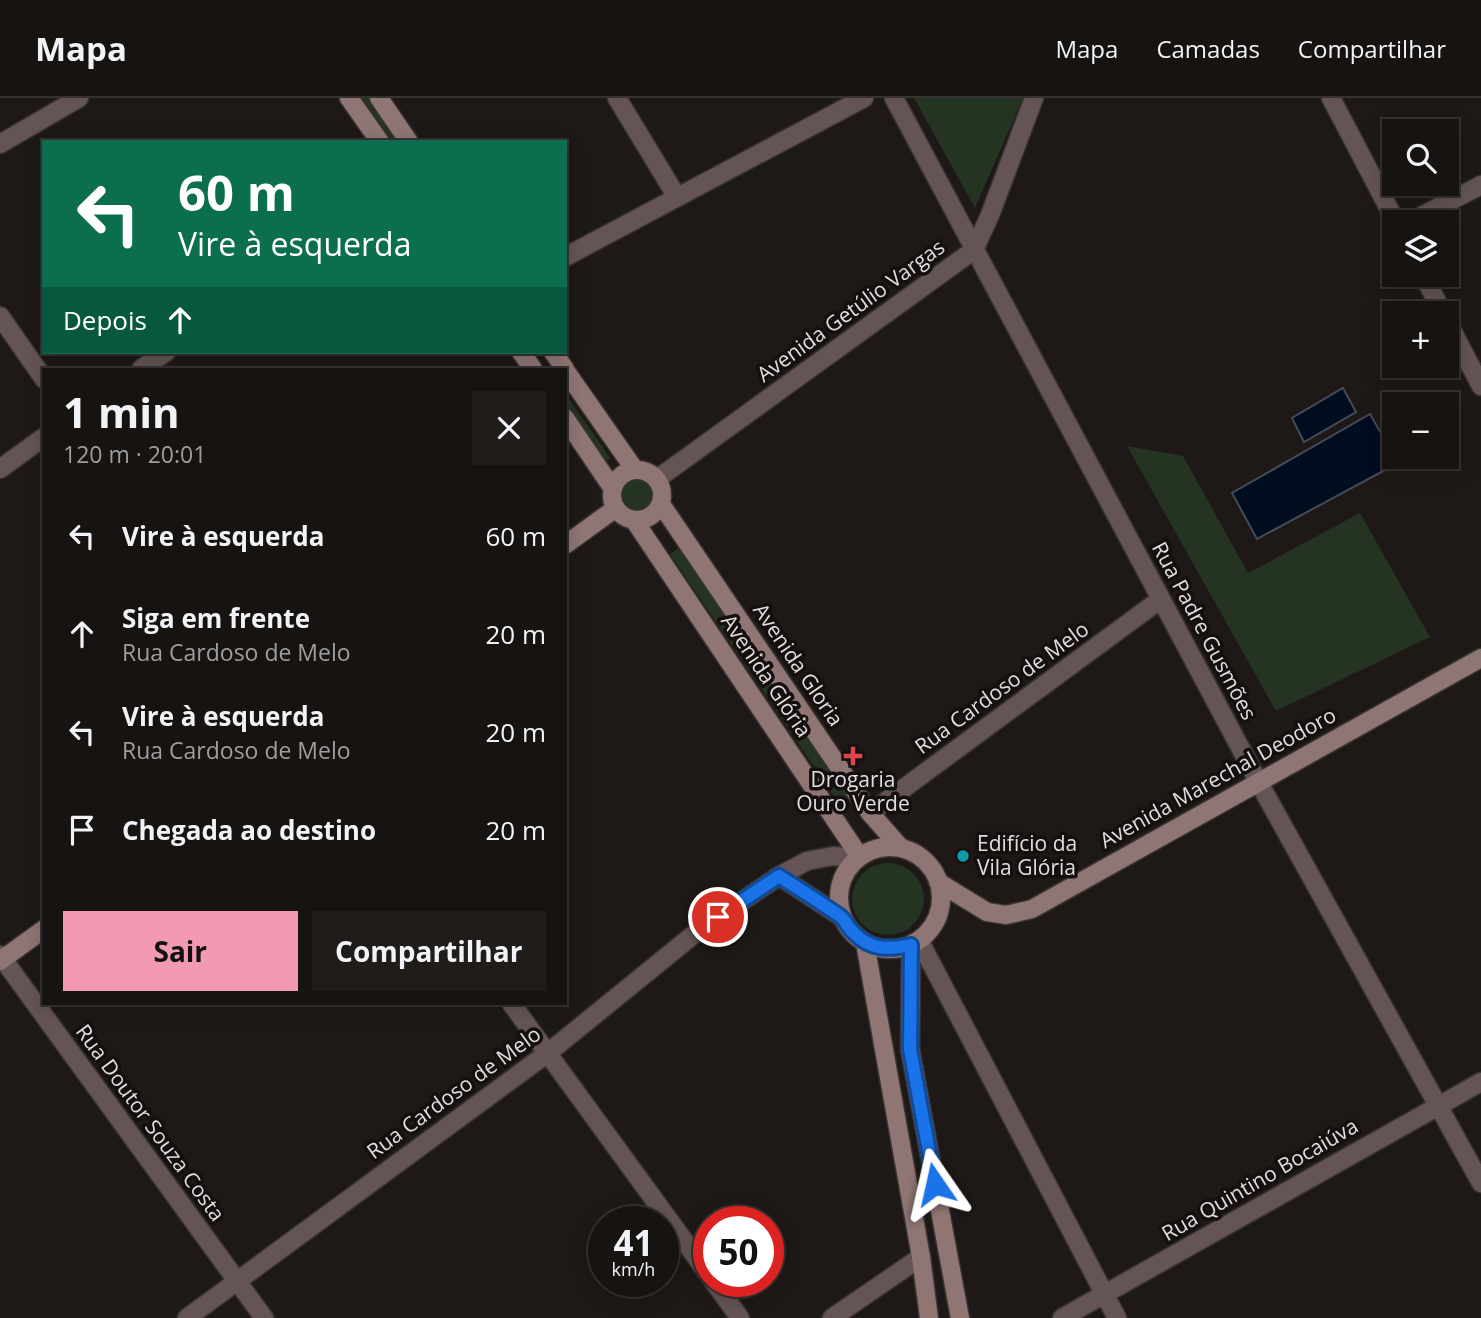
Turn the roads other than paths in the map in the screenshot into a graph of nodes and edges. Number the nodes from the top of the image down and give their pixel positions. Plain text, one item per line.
1 (79, 98) edge
2 (349, 98) edge
3 (379, 98) edge
4 (617, 98) edge
5 (864, 98) edge
6 (894, 98) edge
7 (1034, 98) edge
8 (1331, 98) edge
9 (379, 140) edge
10 (408, 140) edge
11 (0, 144) edge
12 (1481, 185) edge
13 (677, 197) junction
14 (1390, 210) edge
15 (1433, 210) edge
16 (974, 250) junction
17 (567, 256) edge
18 (0, 316) edge
19 (1459, 344) edge
20 (163, 354) edge
21 (142, 368) edge
22 (567, 372) edge
23 (42, 376) edge
24 (1481, 386) edge
25 (567, 421) edge
26 (42, 438) edge
27 (0, 469) edge
28 (635, 470) junction
29 (657, 479) junction
30 (613, 489) junction
31 (661, 504) junction
32 (616, 508) junction
33 (634, 520) junction
34 (567, 544) edge
35 (1161, 599) junction
36 (1481, 658) edge
37 (1258, 781) junction
38 (870, 813) junction
39 (901, 848) junction
40 (858, 858) junction
41 (779, 876) junction
42 (938, 882) junction
43 (843, 918) junction
44 (42, 930) edge
45 (915, 942) junction
46 (865, 943) junction
47 (1, 958) edge
48 (513, 1005) edge
49 (549, 1052) junction
50 (1481, 1082) edge
51 (1437, 1105) junction
52 (1481, 1183) edge
53 (693, 1253) edge
54 (921, 1257) junction
55 (236, 1281) junction
56 (1104, 1295) junction
57 (725, 1297) edge
58 (187, 1318) edge
59 (264, 1318) edge
60 (740, 1318) edge
61 (832, 1318) edge
62 (929, 1318) edge
63 (960, 1318) edge
64 (1062, 1318) edge
65 (1117, 1318) edge

1 - 11 street
2 - 9 main road
3 - 10 main road
4 - 13 street
5 - 13 street
6 - 16 street, Rua Padre Gusmões
7 - 16 street, Avenida Getúlio Vargas
8 - 14 street
12 - 15 street
13 - 17 street
16 - 29 street, Avenida Getúlio Vargas
16 - 35 street, Rua Padre Gusmões
18 - 23 street
19 - 24 street
20 - 21 street
22 - 28 main road
25 - 30 main road
26 - 27 street
28 - 29 main road
28 - 30 main road
29 - 31 main road
30 - 32 main road
31 - 33 main road
31 - 38 main road, Avenida Gloria
32 - 33 main road
32 - 34 main road
33 - 40 main road, Avenida Glória
35 - 37 street, Rua Padre Gusmões
35 - 38 street, Rua Cardoso de Melo
36 - 37 main road, Avenida Marechal Deodoro
37 - 42 main road, Avenida Marechal Deodoro
37 - 51 street, Rua Padre Gusmões
38 - 39 main road, Avenida Gloria
39 - 40 main road
39 - 42 main road
40 - 41 street, Rua Cardoso de Melo
40 - 43 main road
41 - 43 street
41 - 49 street, Rua Cardoso de Melo
42 - 45 main road
43 - 46 main road
44 - 47 main road
45 - 46 main road
45 - 56 street
45 - 63 main road
46 - 54 main road
47 - 55 street, Rua Doutor Souza Costa
48 - 49 street
49 - 53 street
49 - 55 street, Rua Cardoso de Melo
50 - 51 street, Rua Quintino Bocaiúva
51 - 52 street, Rua Padre Gusmões
51 - 56 street, Rua Quintino Bocaiúva
54 - 61 street
54 - 62 main road
55 - 58 street, Rua Cardoso de Melo
55 - 59 street, Rua Doutor Souza Costa
56 - 64 street, Rua Quintino Bocaiúva
56 - 65 street
57 - 60 street

